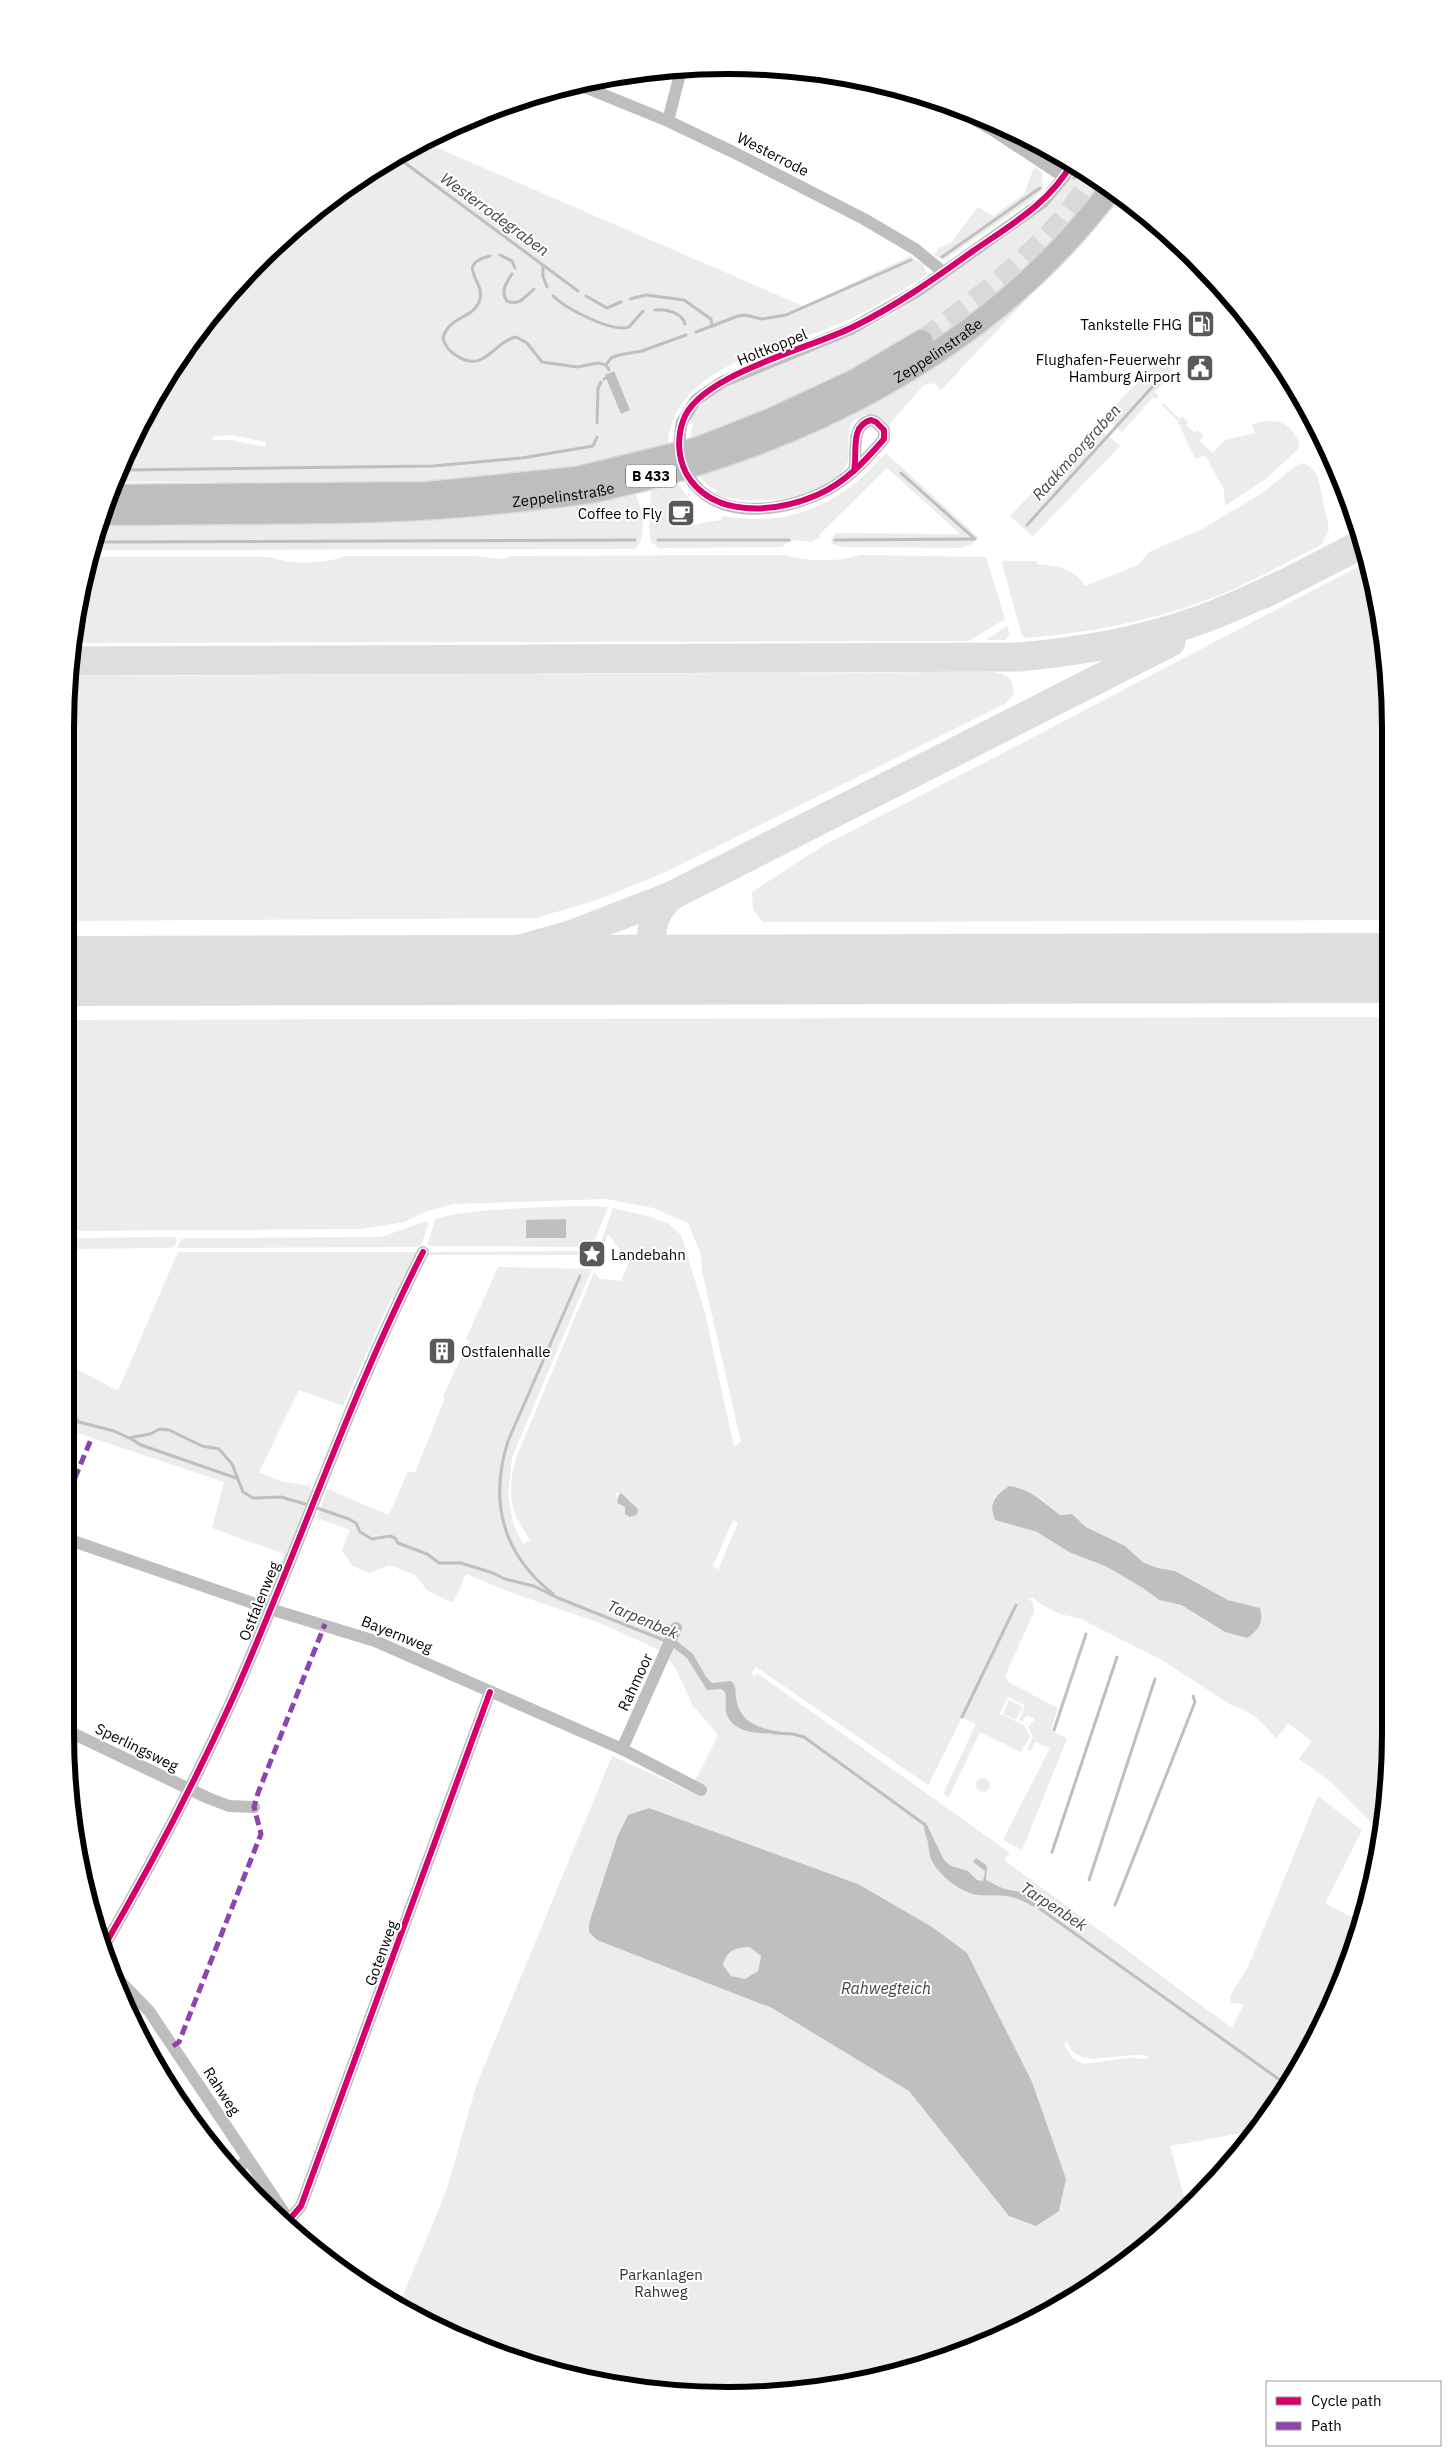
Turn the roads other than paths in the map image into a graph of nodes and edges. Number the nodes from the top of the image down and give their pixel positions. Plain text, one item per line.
1 (680, 76) edge
2 (589, 89) edge
3 (668, 121) junction
4 (989, 129) edge
5 (1069, 170) edge
6 (1064, 177) junction
7 (1106, 195) edge
8 (943, 272) junction
9 (922, 341) tunnel mouth
10 (854, 471) dead end
11 (117, 496) edge
12 (110, 514) edge
13 (423, 1252) dead end
14 (74, 1541) edge
15 (270, 1609) junction
16 (674, 1631) dead end
17 (490, 1692) junction
18 (74, 1734) edge
19 (622, 1749) junction
20 (701, 1790) dead end
21 (190, 1791) junction
22 (254, 1807) dead end
23 (107, 1940) edge
24 (126, 1987) edge
25 (247, 2160) junction
26 (239, 2168) edge
27 (285, 2214) edge
28 (290, 2219) edge

1 - 3 street
2 - 3 street, Westerrode
3 - 8 street, Westerrode
4 - 6 street
5 - 6 street, Holtkoppel
6 - 8 street, Holtkoppel
7 - 12 highway, Zeppelinstraße / B 433
8 - 10 street, Holtkoppel, bridge
9 - 11 highway, Zeppelinstraße / B 433
13 - 15 street, Ostfalenweg
14 - 15 street, Bayernweg
15 - 17 street, Bayernweg
15 - 21 street, Ostfalenweg
16 - 19 street, Rahmoor
17 - 19 street, Bayernweg
17 - 28 street, Gotenweg
18 - 21 street, Sperlingsweg
19 - 20 street, Bayernweg
21 - 22 street, Sperlingsweg
21 - 23 street, Ostfalenweg
24 - 25 street, Rahweg
25 - 26 street
25 - 27 street, Rahweg

